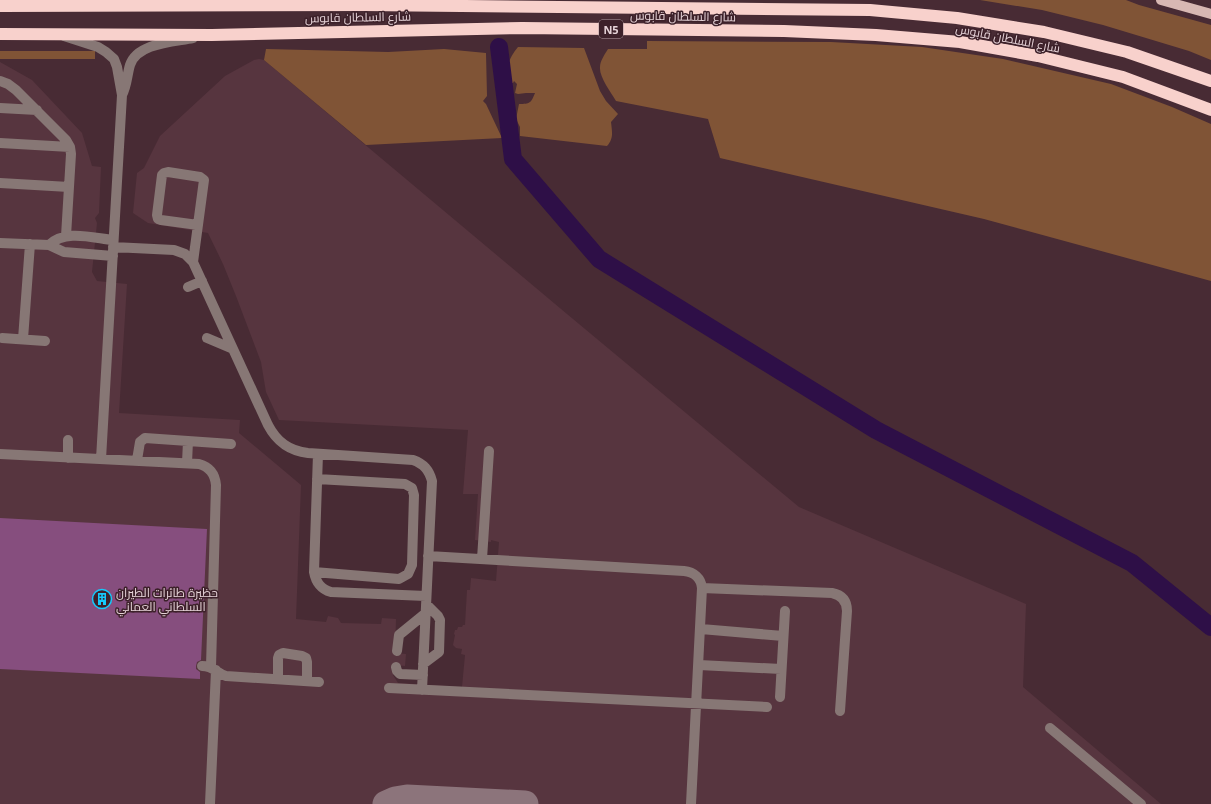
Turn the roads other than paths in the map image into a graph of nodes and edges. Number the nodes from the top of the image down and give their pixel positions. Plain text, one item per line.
1 (1161, 0) edge
2 (358, 2) edge
3 (0, 6) edge
4 (1211, 14) edge
5 (0, 34) edge
6 (56, 34) junction
7 (212, 34) junction
8 (1211, 80) edge
9 (0, 81) edge
10 (122, 96) junction
11 (0, 108) edge
12 (37, 110) junction
13 (1211, 110) edge
14 (0, 143) edge
15 (70, 147) junction
16 (0, 183) edge
17 (69, 187) junction
18 (198, 225) junction
19 (66, 236) junction
20 (0, 243) edge
21 (30, 244) junction
22 (48, 245) junction
23 (113, 248) junction
24 (193, 262) junction
25 (202, 281) junction
26 (188, 287) dead end
27 (2, 338) dead end
28 (207, 338) dead end
29 (23, 339) junction
30 (45, 341) dead end
31 (233, 349) junction
32 (68, 440) dead end
33 (188, 441) junction
34 (231, 444) dead end
35 (490, 451) dead end
36 (0, 454) edge
37 (318, 454) junction
38 (68, 458) junction
39 (101, 459) junction
40 (137, 460) junction
41 (187, 463) junction
42 (318, 479) junction
43 (413, 516) junction
44 (430, 518) junction
45 (428, 556) junction
46 (482, 559) junction
47 (314, 572) junction
48 (702, 588) junction
49 (426, 604) junction
50 (785, 612) dead end
51 (701, 629) junction
52 (783, 636) junction
53 (397, 651) dead end
54 (423, 664) junction
55 (699, 665) junction
56 (210, 667) junction
57 (396, 667) dead end
58 (781, 669) junction
59 (423, 675) junction
60 (278, 679) junction
61 (307, 682) junction
62 (319, 682) dead end
63 (389, 688) dead end
64 (422, 690) junction
65 (780, 697) dead end
66 (696, 704) junction
67 (767, 707) dead end
68 (840, 711) dead end
69 (1050, 728) dead end
70 (210, 804) edge
71 (691, 804) edge
72 (1141, 804) edge

1 - 4 main road
2 - 3 highway, شارع السلطان قابوس / N5
2 - 8 highway, شارع السلطان قابوس / N5
5 - 6 highway, شارع السلطان قابوس / N5
6 - 7 highway, شارع السلطان قابوس / N5
6 - 10 lane
7 - 10 lane
7 - 13 highway, شارع السلطان قابوس / N5
9 - 12 lane
10 - 23 lane
11 - 12 lane
12 - 15 lane
14 - 15 lane
15 - 17 lane
16 - 17 lane
17 - 19 lane
18 - 18 lane
18 - 24 lane
19 - 22 lane
19 - 23 lane
20 - 21 lane
21 - 22 lane
21 - 29 lane
22 - 23 lane
23 - 24 lane
23 - 39 lane
24 - 25 lane
25 - 26 lane
25 - 31 lane
27 - 29 lane
28 - 31 lane
29 - 30 lane
31 - 37 lane
32 - 38 lane
33 - 34 lane
33 - 40 lane
33 - 41 lane
35 - 46 lane
36 - 38 lane
37 - 42 lane
37 - 44 lane
38 - 39 lane
39 - 40 lane
40 - 41 lane
41 - 56 lane
42 - 43 lane
42 - 47 lane
43 - 44 lane
43 - 47 lane
44 - 45 lane
45 - 46 lane
45 - 49 lane
46 - 48 lane
47 - 49 lane
48 - 51 lane
48 - 68 lane
49 - 53 lane
49 - 54 lane
49 - 54 lane
50 - 52 lane
51 - 52 lane
51 - 55 lane
52 - 58 lane
54 - 59 lane
55 - 58 lane
55 - 66 lane
56 - 60 lane
56 - 70 lane
57 - 59 lane
58 - 65 lane
59 - 64 lane
60 - 61 lane
60 - 61 lane
61 - 62 lane
63 - 64 lane
64 - 66 lane
66 - 67 lane
66 - 71 lane
69 - 72 lane

